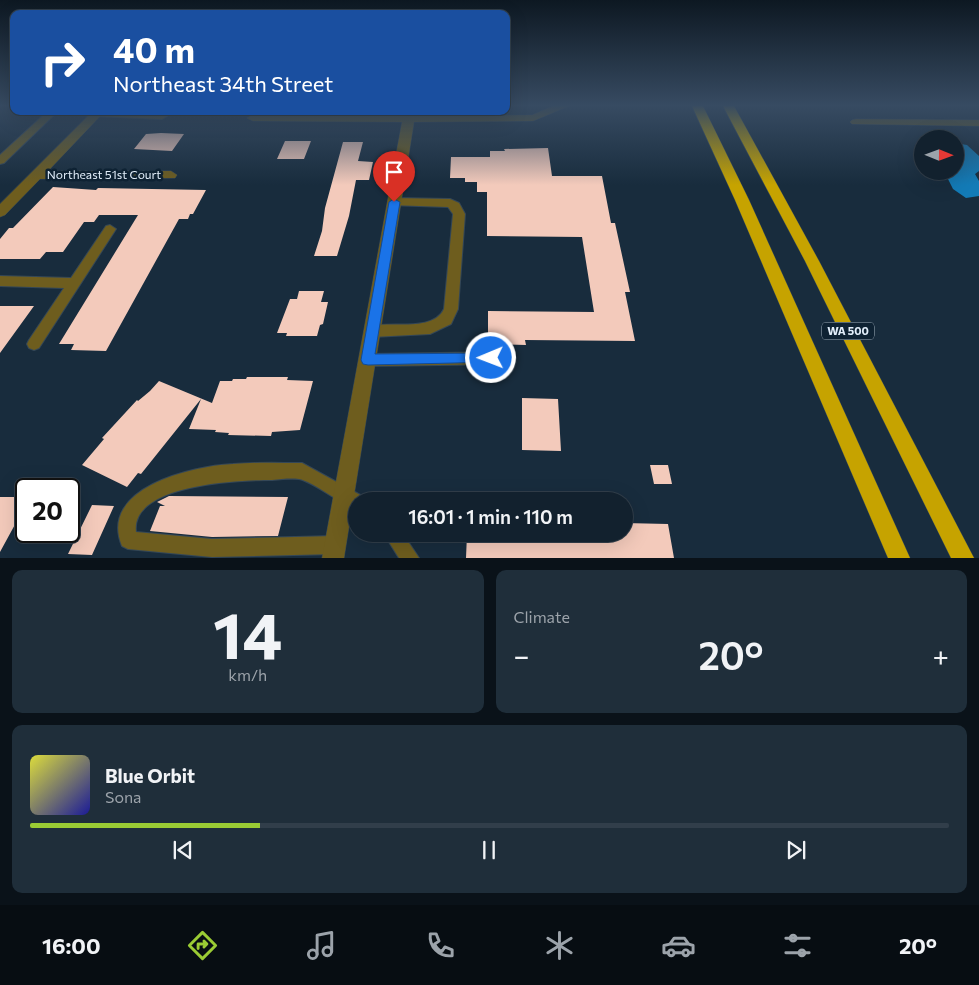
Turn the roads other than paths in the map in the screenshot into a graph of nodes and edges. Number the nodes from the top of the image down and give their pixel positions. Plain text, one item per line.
1 (31, 132) edge
2 (79, 132) edge
3 (406, 132) edge
4 (709, 132) edge
5 (742, 132) edge
6 (0, 161) edge
7 (171, 175) dead end
8 (36, 176) junction
9 (394, 202) junction
10 (0, 212) edge
11 (110, 229) dead end
12 (0, 281) edge
13 (74, 283) junction
14 (372, 331) junction
15 (34, 344) dead end
16 (509, 358) dead end
17 (368, 360) junction
18 (842, 429) junction
19 (351, 492) edge
20 (348, 498) edge
21 (348, 506) edge
22 (399, 542) edge
23 (334, 551) edge
24 (410, 558) edge
25 (890, 558) edge
26 (899, 558) edge
27 (964, 558) edge

1 - 6 lane
2 - 8 street
3 - 9 street
4 - 18 highway, WA 500
5 - 27 highway, WA 500
7 - 8 street, Northeast 51st Court
8 - 10 street
9 - 14 street
9 - 14 lane
11 - 13 lane
12 - 13 lane
13 - 15 lane
14 - 17 street
16 - 17 lane
17 - 19 street
18 - 25 highway
18 - 26 highway, WA 500
20 - 23 lane
21 - 23 street
22 - 24 lane

